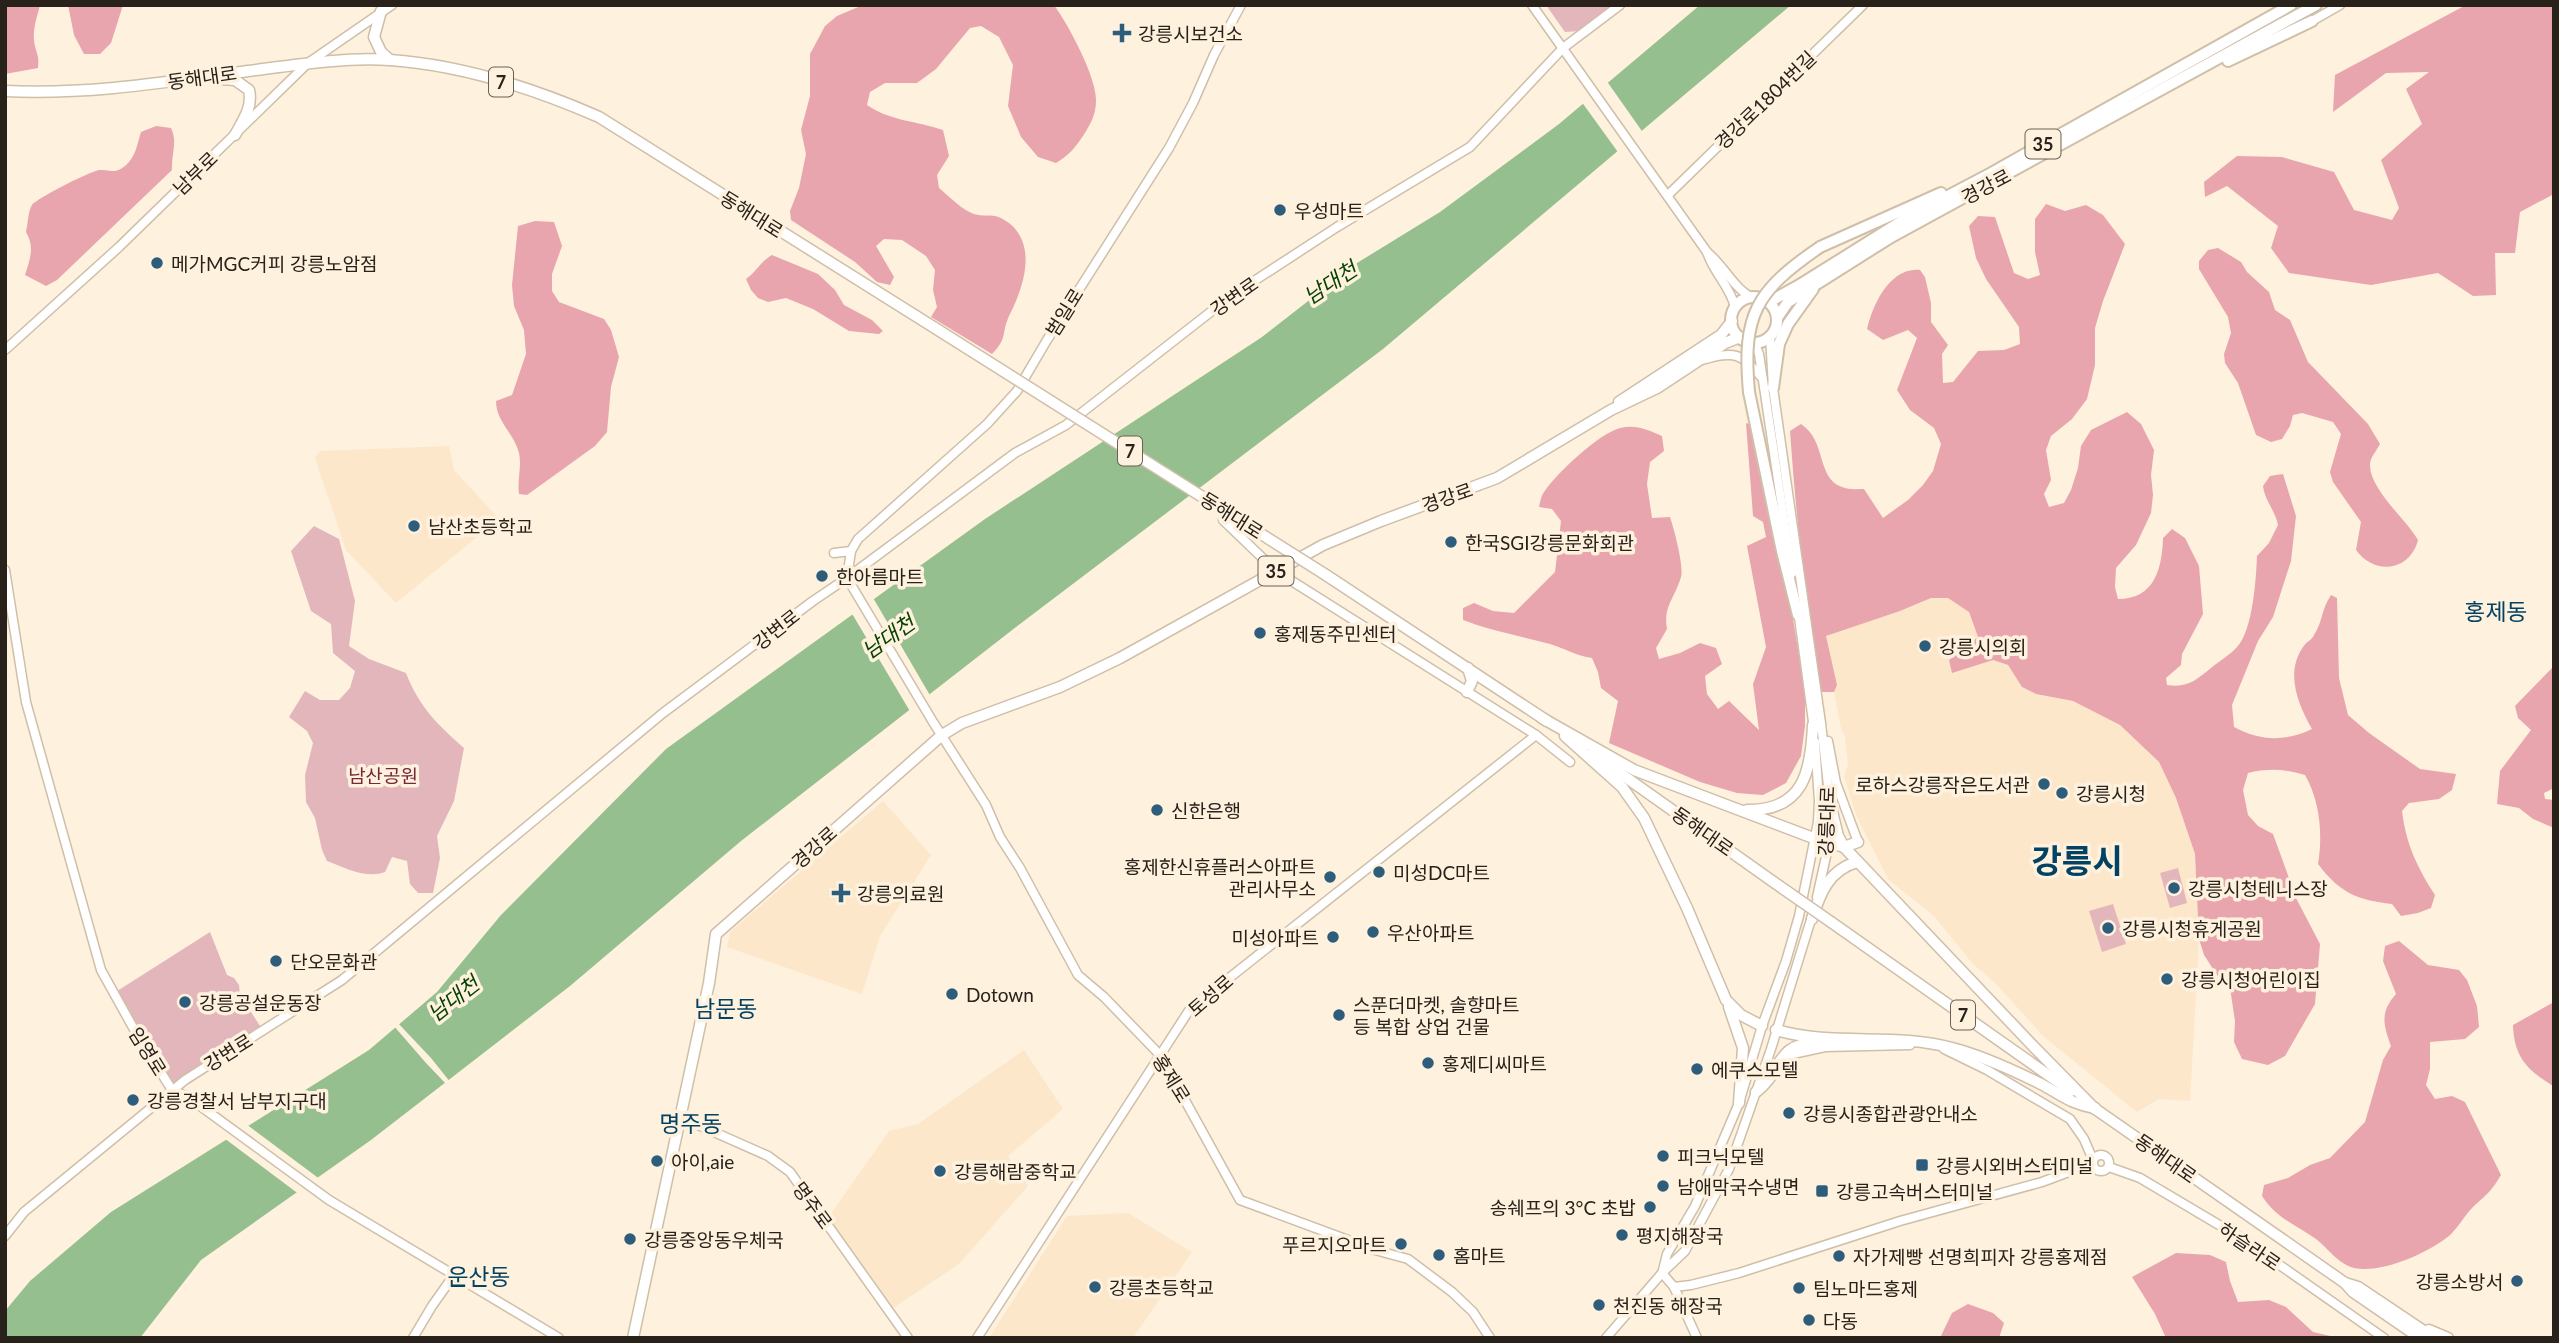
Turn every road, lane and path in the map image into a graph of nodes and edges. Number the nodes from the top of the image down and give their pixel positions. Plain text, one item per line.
1 (392, 5) edge
2 (1241, 5) edge
3 (1532, 5) edge
4 (1620, 5) edge
5 (1863, 5) edge
6 (2291, 5) edge
7 (2316, 5) edge
8 (2340, 5) edge
9 (381, 11) junction
10 (2312, 21) joint
11 (1563, 48) junction
12 (390, 60) junction
13 (308, 63) junction
14 (199, 78) junction
15 (5, 91) edge
16 (2119, 114) junction
17 (235, 135) junction
18 (1986, 176) junction
19 (1666, 193) junction
20 (1707, 252) junction
21 (1818, 283) junction
22 (1751, 298) junction
23 (1769, 302) junction
24 (1735, 307) junction
25 (1777, 318) junction
26 (1731, 321) junction
27 (1770, 336) junction
28 (1740, 337) junction
29 (1754, 342) junction
30 (5, 350) edge
31 (1696, 362) junction
32 (1762, 378) junction
33 (1773, 388) junction
34 (1611, 410) junction
35 (1223, 520) dead end
36 (851, 551) junction
37 (834, 553) dead end
38 (5, 570) edge
39 (1276, 571) junction
40 (848, 580) junction
41 (1798, 615) junction
42 (1468, 667) junction
43 (1467, 692) junction
44 (1546, 721) junction
45 (1817, 724) junction
46 (942, 735) junction
47 (1536, 735) junction
48 (1570, 762) dead end
49 (1830, 803) junction
50 (1736, 809) junction
51 (1815, 839) junction
52 (1858, 842) joint
53 (1829, 843) junction
54 (1844, 847) junction
55 (1862, 861) junction
56 (1812, 919) junction
57 (1726, 1000) junction
58 (1762, 1026) junction
59 (1776, 1030) junction
60 (1845, 1041) junction
61 (1918, 1041) junction
62 (1933, 1046) junction
63 (1160, 1055) junction
64 (1782, 1056) junction
65 (172, 1090) junction
66 (1756, 1093) junction
67 (1739, 1104) junction
68 (2095, 1109) junction
69 (680, 1117) junction
70 (2093, 1161) junction
71 (5, 1236) edge
72 (1662, 1273) junction
73 (454, 1275) junction
74 (2346, 1283) junction
75 (1674, 1287) junction
76 (2412, 1323) junction
77 (413, 1338) edge
78 (558, 1338) edge
79 (633, 1338) edge
80 (908, 1338) edge
81 (978, 1338) edge
82 (1490, 1338) edge
83 (1606, 1338) edge
84 (1697, 1338) edge
85 (2384, 1338) edge
86 (2420, 1338) edge
87 (2434, 1338) edge
88 (2448, 1338) edge

1 - 9 street, 남부로
2 - 36 street, 범일로
3 - 11 street
4 - 11 street, 강변로
5 - 19 street, 경강로1804번길
6 - 18 highway, 경강로 / 35
7 - 16 highway, 경강로
8 - 10 street
9 - 12 main road
9 - 13 street, 남부로
10 - 16 highway
11 - 19 street
11 - 40 street, 강변로
12 - 13 main road, 동해대로 / 7
12 - 42 main road, 동해대로 / 7, bridge
13 - 14 main road, 동해대로 / 7
13 - 17 street, 남부로
14 - 15 main road, 동해대로 / 7
14 - 17 main road
16 - 21 highway, 경강로
17 - 30 street, 남부로
18 - 23 highway, 경강로 / 35
18 - 41 highway, bridge
19 - 20 street
20 - 22 street
20 - 24 street
21 - 25 highway, 경강로
21 - 33 highway
22 - 23 highway
22 - 24 highway
23 - 25 highway
24 - 26 highway
25 - 27 highway
26 - 28 highway
26 - 34 main road, 경강로 / 35
27 - 29 highway
27 - 33 street, 강릉대로
28 - 29 highway
28 - 31 main road, 경강로 / 35
29 - 32 street, 강릉대로
31 - 32 street
31 - 34 main road, 경강로 / 35
32 - 41 street, 강릉대로
33 - 45 street, 강릉대로
34 - 39 main road, 경강로 / 35
35 - 39 street
36 - 37 street
36 - 40 street
38 - 65 street, 임영로
39 - 43 street
39 - 46 main road, 경강로 / 35
40 - 46 street, 홍제로
40 - 65 street, 강변로
41 - 45 street, 강릉대로
42 - 43 main road
42 - 44 main road, 동해대로 / 7
43 - 47 street
44 - 50 main road
44 - 57 main road
44 - 68 main road, 동해대로 / 7, bridge
45 - 49 street, 강릉대로
45 - 50 main road
45 - 51 street, 강릉대로
45 - 52 street
46 - 63 street, 홍제로
46 - 69 main road, 경강로 / 35
47 - 48 street
47 - 63 street, 토성로
49 - 53 street, 강릉대로
49 - 54 main road
50 - 51 main road
51 - 53 main road
51 - 58 street, 강릉대로
52 - 54 main road
53 - 54 main road
53 - 56 street, 강릉대로
54 - 55 main road
55 - 56 main road
55 - 68 main road
56 - 59 street, 강릉대로
57 - 58 main road
57 - 67 main road
58 - 59 street
58 - 67 street, 강릉대로
59 - 60 main road
59 - 66 street, 강릉대로
60 - 61 main road
60 - 64 main road
61 - 62 street
61 - 68 main road
62 - 64 street
62 - 70 street
63 - 81 street, 토성로
63 - 82 street, 홍제로
64 - 66 main road
65 - 71 street, 강변로
65 - 73 street, 임영로
66 - 72 street, 강릉대로
67 - 72 street, 강릉대로
68 - 74 main road, 동해대로 / 7
69 - 79 main road, 경강로 / 35
69 - 80 street, 명주로
70 - 75 street
70 - 85 street, 하슬라로
72 - 75 street
72 - 83 street, 강릉대로
73 - 77 street
73 - 78 street, 임영로
74 - 76 main road, 동해대로 / 7
74 - 86 main road, 동해대로 / 7
75 - 84 street
76 - 87 main road, 동해대로 / 7
76 - 88 main road

